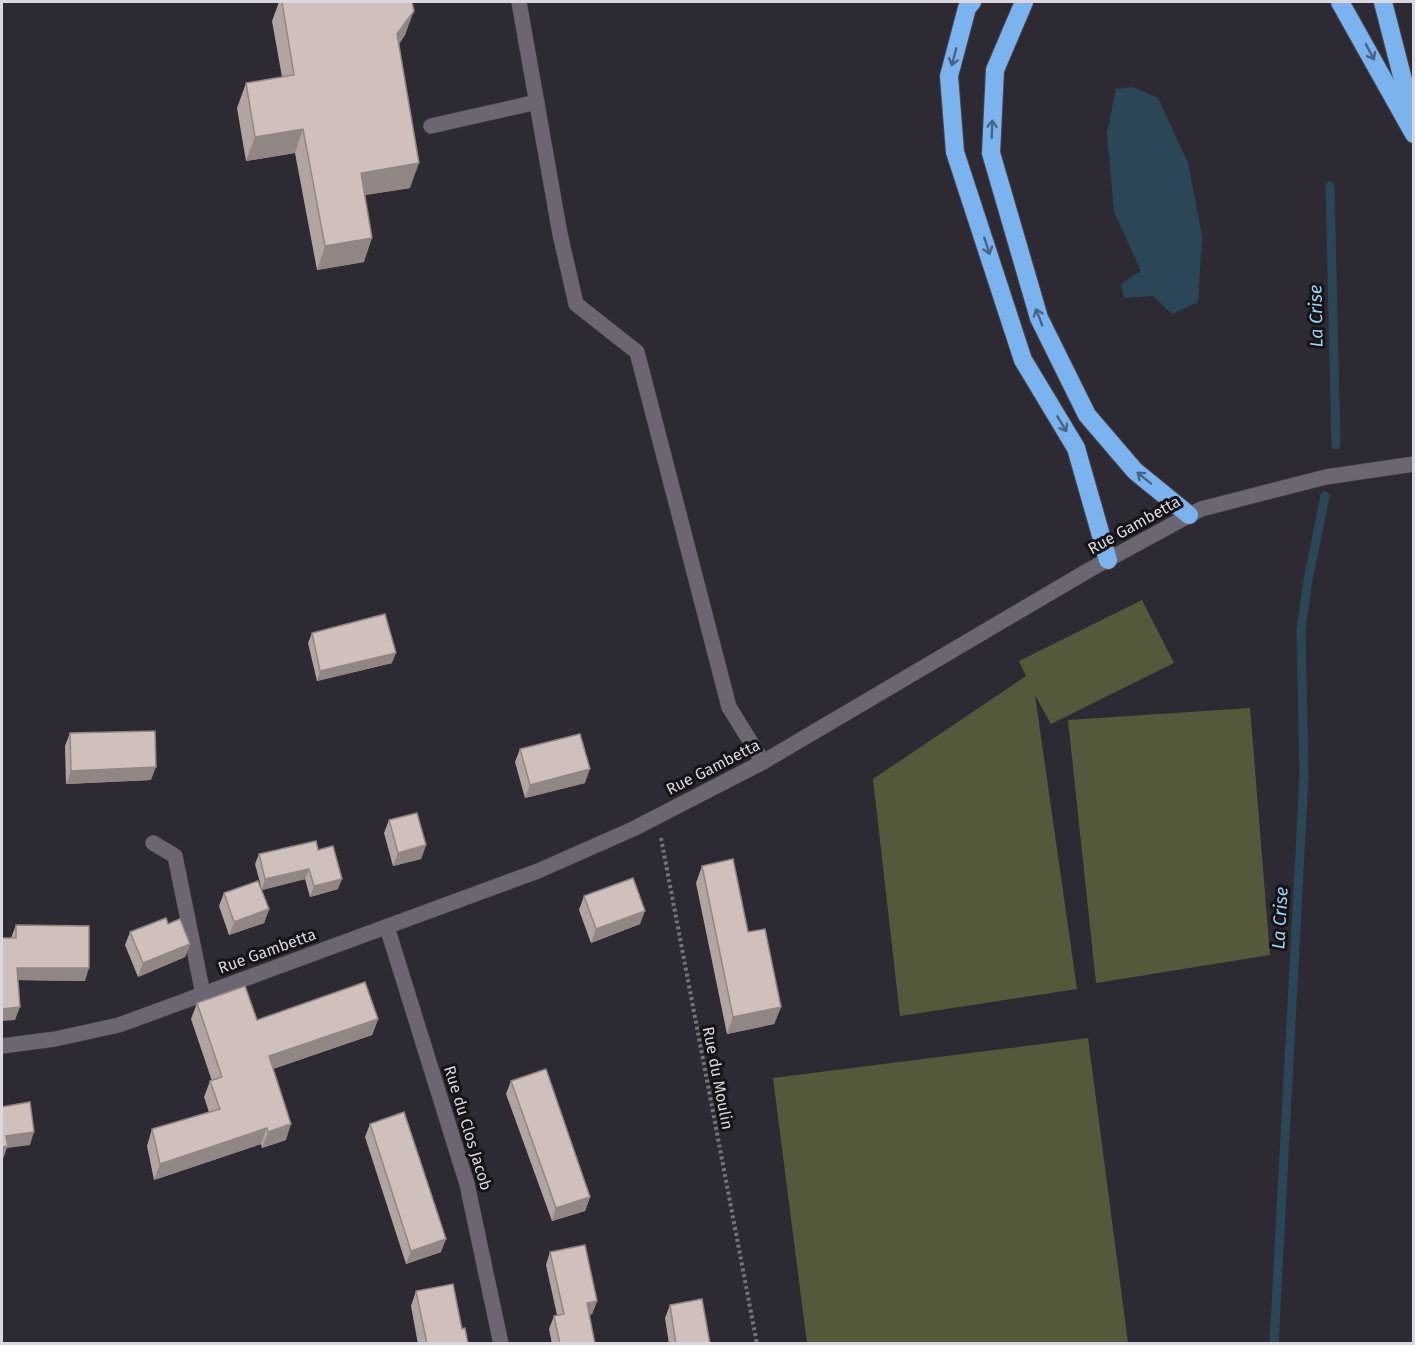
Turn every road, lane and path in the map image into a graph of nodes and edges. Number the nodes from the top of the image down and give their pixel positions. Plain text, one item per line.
1 (519, 2) edge
2 (972, 2) edge
3 (1024, 2) edge
4 (1340, 2) edge
5 (1383, 2) edge
6 (537, 102) junction
7 (1413, 122) edge
8 (431, 126) dead end
9 (1413, 134) edge
10 (1413, 464) edge
11 (1190, 515) junction
12 (1108, 560) junction
13 (763, 762) junction
14 (657, 816) junction
15 (153, 843) dead end
16 (387, 927) junction
17 (203, 994) junction
18 (2, 1046) edge
19 (501, 1344) edge
20 (758, 1344) edge

1 - 6 street
2 -> 12 highway
11 -> 3 highway
4 -> 9 highway
5 - 7 highway
6 - 8 street
6 - 13 street
10 - 11 street, Rue Gambetta
11 - 12 street, Rue Gambetta
12 - 13 street, Rue Gambetta
13 - 14 street, Rue Gambetta
14 - 16 street, Rue Gambetta
14 - 20 path, Rue du Moulin
15 - 17 street
16 - 17 street, Rue Gambetta
16 - 19 street, Rue du Clos Jacob
17 - 18 street, Rue Gambetta

